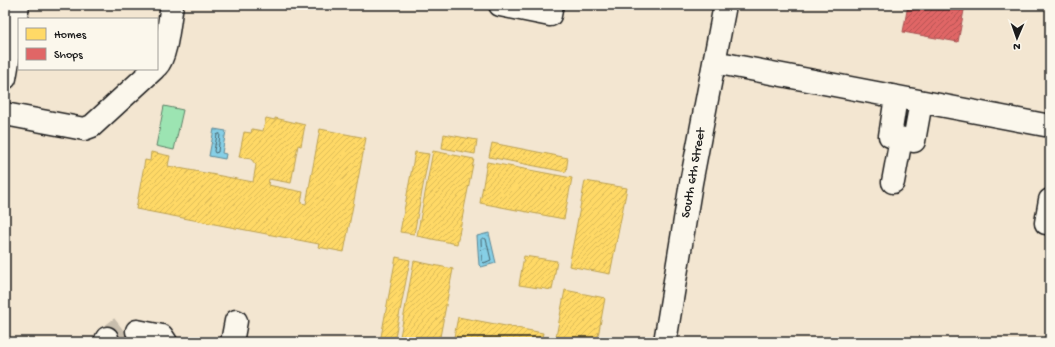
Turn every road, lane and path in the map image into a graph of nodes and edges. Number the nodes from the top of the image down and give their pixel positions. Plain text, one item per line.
1 (18, 5) edge
2 (172, 5) edge
3 (500, 5) edge
4 (552, 5) edge
5 (725, 5) edge
6 (714, 62) junction
7 (158, 65) edge
8 (153, 70) edge
9 (5, 78) edge
10 (896, 97) junction
11 (921, 102) junction
12 (5, 114) edge
13 (1050, 126) edge
14 (901, 139) junction
15 (894, 182) dead end
16 (1050, 200) edge
17 (1046, 223) dead end
18 (121, 336) tunnel mouth
19 (166, 342) edge
20 (665, 342) edge

1 - 9 street
2 - 7 street
3 - 4 street
5 - 6 street, South 6th Street
6 - 10 street
6 - 20 street, South 6th Street
8 - 12 street
10 - 11 street
10 - 14 street
11 - 13 street
11 - 14 street
14 - 15 street
16 - 17 street
18 - 19 street

